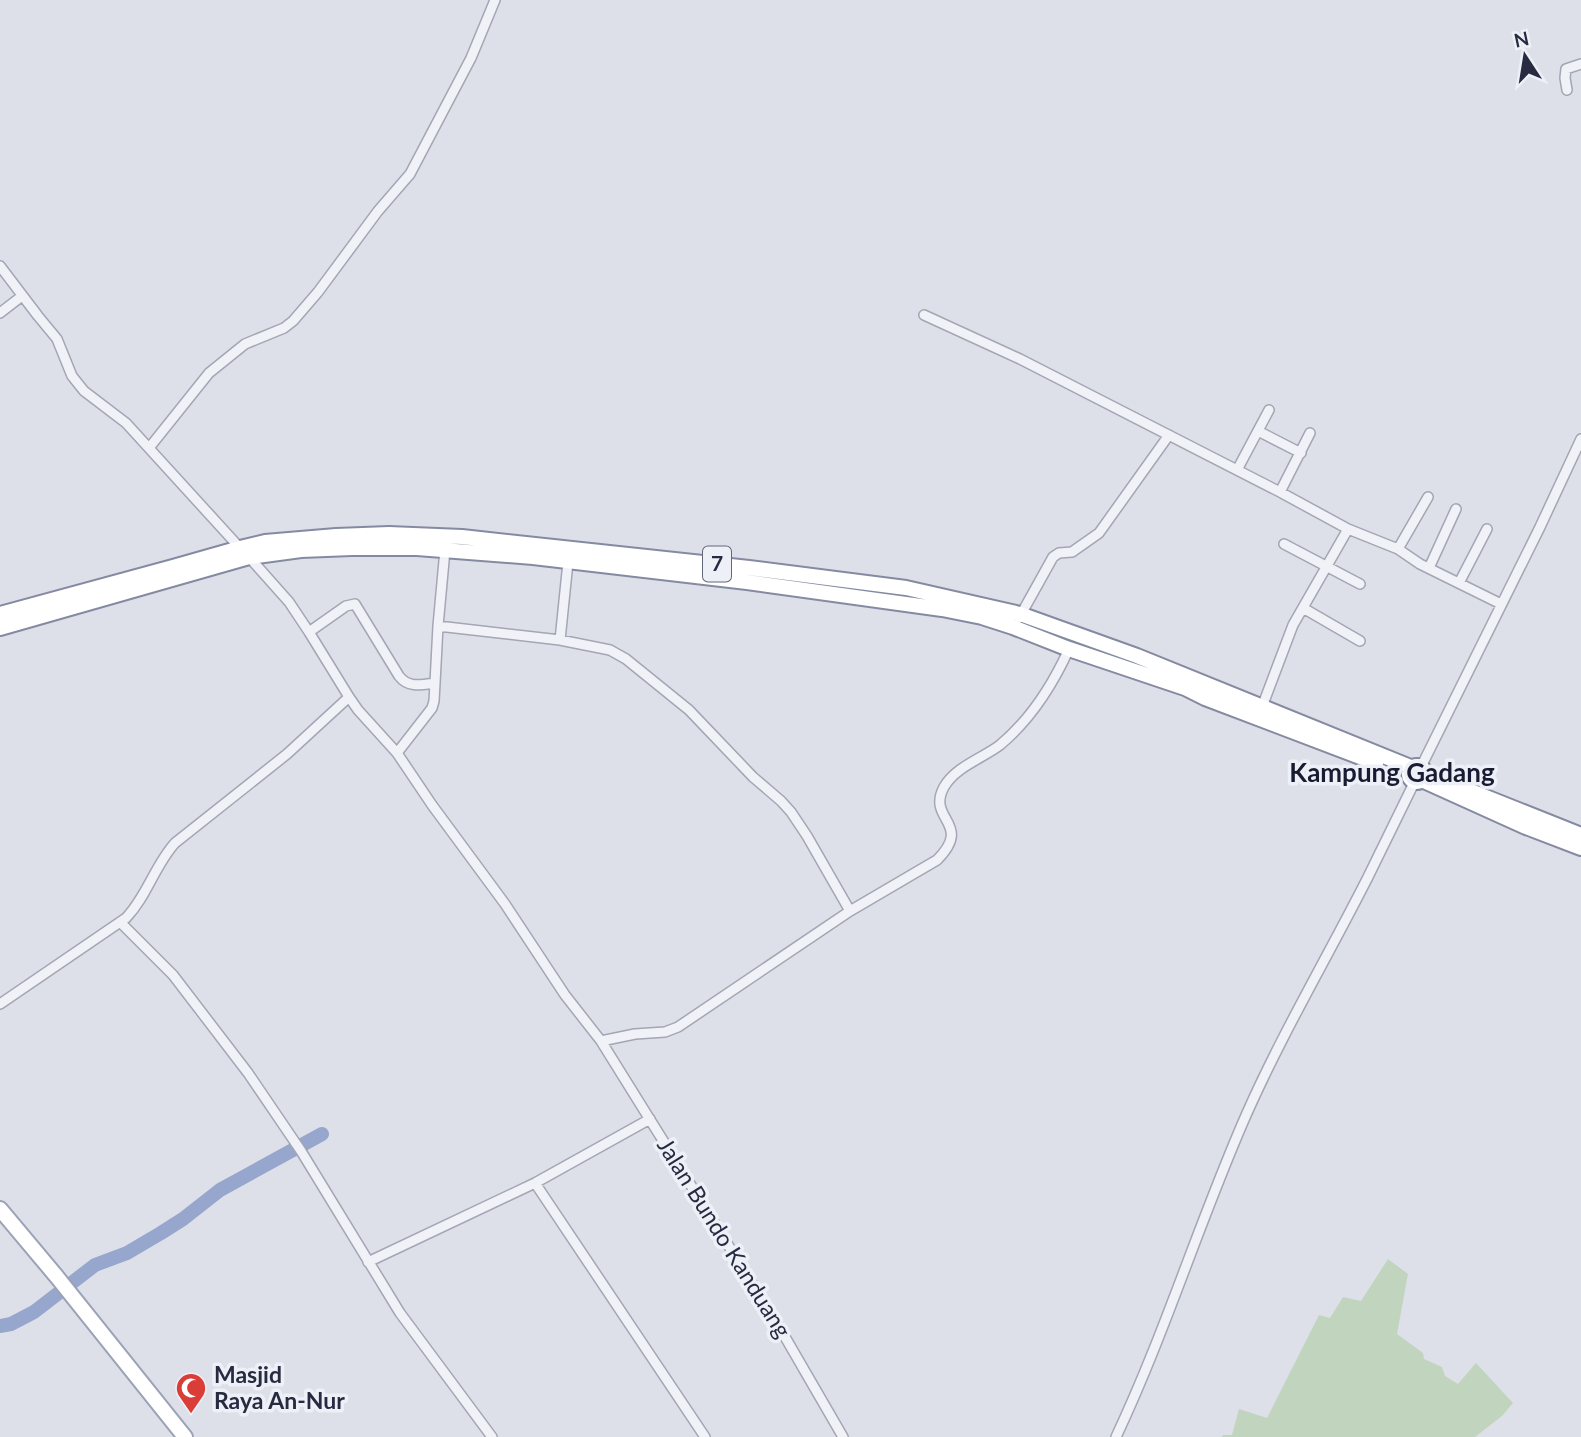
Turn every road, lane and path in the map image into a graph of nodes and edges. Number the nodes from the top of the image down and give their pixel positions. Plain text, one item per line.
1 (495, 0) edge
2 (1581, 64) edge
3 (1567, 90) dead end
4 (0, 266) edge
5 (22, 296) junction
6 (0, 313) edge
7 (924, 316) dead end
8 (1269, 410) dead end
9 (1258, 431) junction
10 (1310, 433) dead end
11 (1168, 435) junction
12 (1581, 439) edge
13 (149, 448) junction
14 (1301, 453) junction
15 (1237, 470) junction
16 (1280, 492) junction
17 (1428, 497) dead end
18 (1456, 509) dead end
19 (1348, 529) junction
20 (1487, 529) dead end
21 (389, 541) junction
22 (1284, 544) dead end
23 (1398, 549) junction
24 (445, 550) junction
25 (244, 552) junction
26 (568, 562) junction
27 (1326, 566) junction
28 (1429, 568) junction
29 (748, 575) junction
30 (1459, 583) junction
31 (1360, 584) dead end
32 (1501, 604) junction
33 (50, 607) junction
34 (1303, 608) junction
35 (0, 614) edge
36 (1017, 621) junction
37 (438, 626) junction
38 (0, 628) edge
39 (309, 632) junction
40 (560, 640) junction
41 (1360, 641) dead end
42 (1069, 649) junction
43 (435, 683) junction
44 (349, 697) junction
45 (1262, 707) junction
46 (397, 752) junction
47 (1418, 774) junction
48 (1581, 835) edge
49 (1581, 848) edge
50 (850, 911) junction
51 (121, 923) junction
52 (0, 1004) edge
53 (601, 1041) junction
54 (650, 1119) junction
55 (535, 1183) junction
56 (0, 1209) edge
57 (368, 1262) junction
58 (185, 1437) edge
59 (492, 1437) edge
60 (705, 1437) edge
61 (843, 1437) edge
62 (1116, 1437) edge

1 - 13 street
2 - 3 street
4 - 5 street, Jalan Bundo Kanduang
5 - 6 street
5 - 13 street, Jalan Bundo Kanduang
7 - 11 street
8 - 9 street
9 - 14 street
9 - 15 street
10 - 14 street
11 - 15 street
11 - 36 street
12 - 32 street
13 - 25 street, Jalan Bundo Kanduang
14 - 16 street
15 - 16 street
16 - 19 street
17 - 23 street
18 - 28 street
19 - 23 street
19 - 27 street
20 - 30 street
21 - 24 main road, 7
21 - 25 main road, 7
21 - 29 main road, 7
22 - 27 street
23 - 28 street
24 - 26 main road, 7
24 - 37 street
25 - 33 main road, 7
25 - 39 street, Jalan Bundo Kanduang
26 - 29 main road, 7
26 - 40 street
27 - 31 street
27 - 34 street
28 - 30 street
29 - 36 main road, 7
30 - 32 street
32 - 47 street
33 - 35 main road, 7
33 - 38 main road, 7
34 - 41 street
34 - 45 street
36 - 42 main road, 7
36 - 45 main road, 7
37 - 40 street
37 - 43 street
39 - 43 street
39 - 44 street, Jalan Bundo Kanduang
40 - 50 street
42 - 47 main road, 7
42 - 50 street
43 - 46 street
44 - 46 street, Jalan Bundo Kanduang
44 - 51 street
45 - 47 main road, 7
46 - 53 street, Jalan Bundo Kanduang
47 - 48 main road
47 - 49 main road
47 - 62 street
50 - 53 street
51 - 52 street
51 - 57 street
53 - 54 street, Jalan Bundo Kanduang
54 - 55 street
54 - 61 street, Jalan Bundo Kanduang
55 - 57 street
55 - 60 street
56 - 58 main road
57 - 59 street

